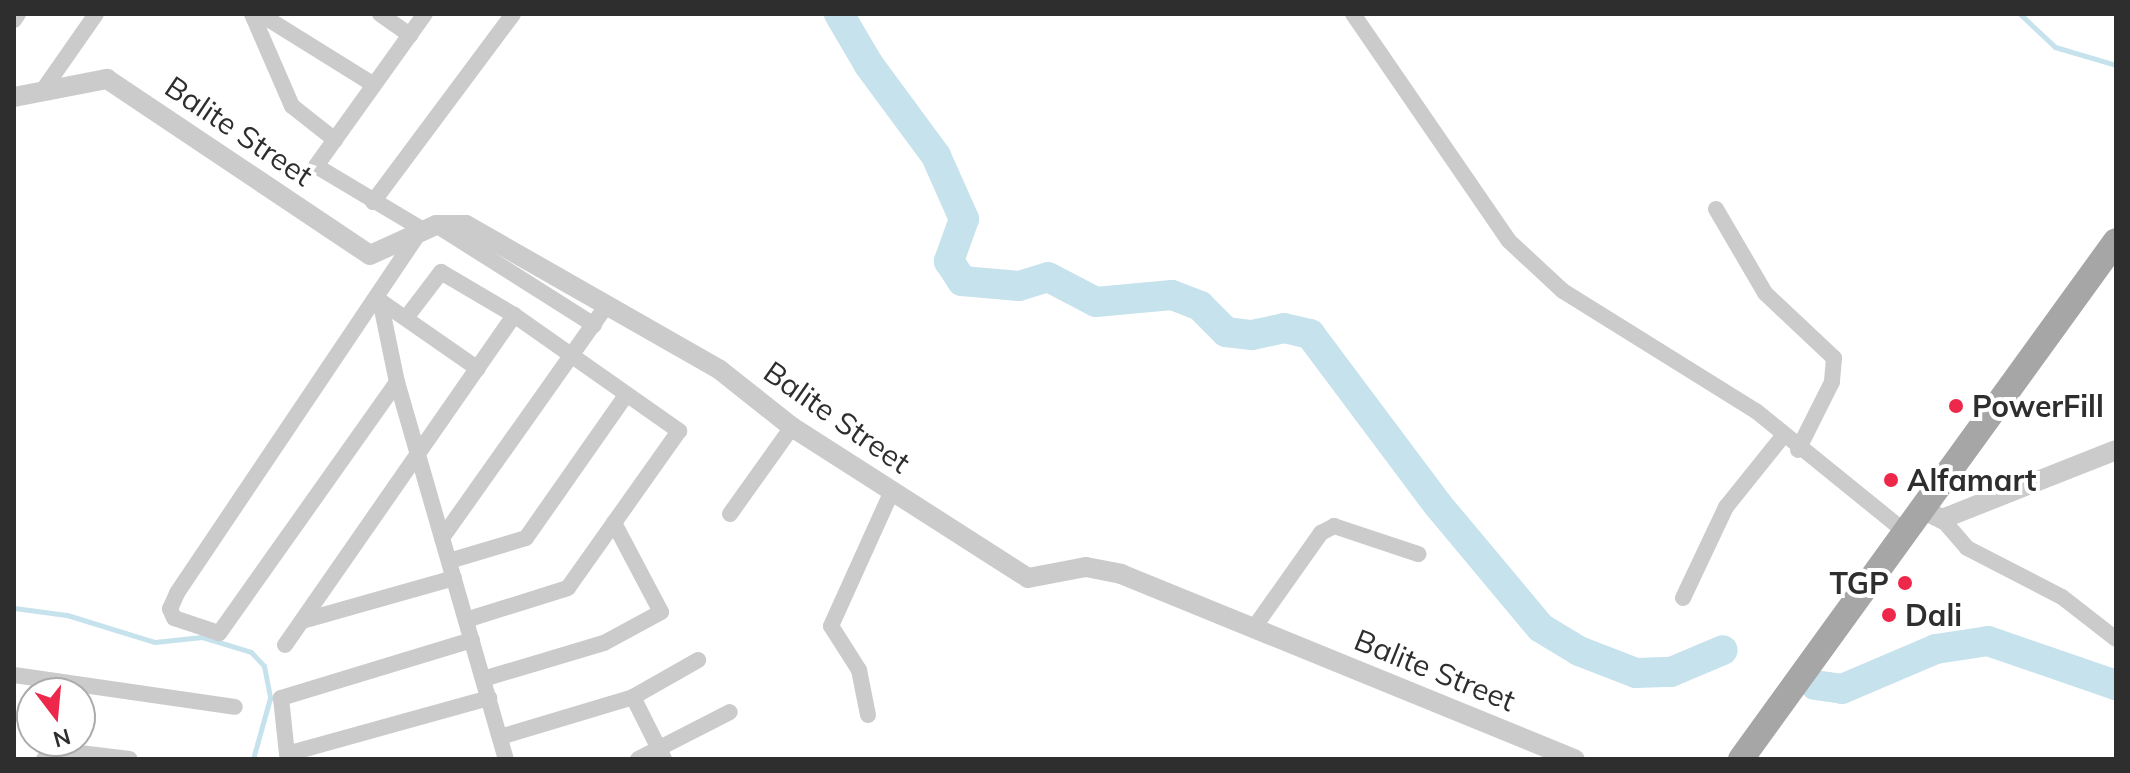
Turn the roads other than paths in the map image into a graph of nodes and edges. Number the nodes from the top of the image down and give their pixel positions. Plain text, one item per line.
1 (18, 14) edge
2 (96, 14) edge
3 (252, 14) edge
4 (260, 14) edge
5 (380, 14) edge
6 (425, 14) edge
7 (513, 14) edge
8 (1353, 14) edge
9 (14, 20) edge
10 (410, 35) junction
11 (374, 85) junction
12 (43, 90) junction
13 (14, 97) edge
14 (335, 140) junction
15 (373, 202) junction
16 (1716, 209) dead end
17 (426, 231) junction
18 (2116, 241) edge
19 (377, 298) junction
20 (606, 306) junction
21 (514, 315) junction
22 (406, 318) junction
23 (594, 325) junction
24 (571, 359) junction
25 (478, 369) junction
26 (397, 382) junction
27 (626, 395) junction
28 (792, 427) junction
29 (1783, 436) junction
30 (1798, 450) junction
31 (2116, 450) edge
32 (419, 458) junction
33 (891, 493) junction
34 (730, 514) dead end
35 (1931, 514) junction
36 (614, 523) junction
37 (1903, 530) junction
38 (442, 538) junction
39 (1418, 554) dead end
40 (449, 561) junction
41 (454, 578) junction
42 (1683, 598) dead end
43 (466, 620) junction
44 (302, 621) junction
45 (1253, 629) junction
46 (2116, 639) edge
47 (472, 640) junction
48 (285, 645) dead end
49 (698, 660) dead end
50 (14, 675) edge
51 (483, 679) junction
52 (633, 697) junction
53 (489, 698) junction
54 (235, 707) dead end
55 (730, 712) dead end
56 (868, 715) dead end
57 (500, 737) junction
58 (662, 755) edge
59 (501, 758) edge
60 (44, 759) edge
61 (130, 759) edge
62 (638, 759) edge
63 (1575, 759) edge
64 (1741, 759) edge

1 - 9 street
2 - 12 street
3 - 14 street
4 - 11 street
5 - 10 street
6 - 10 street
7 - 15 street
8 - 29 street
10 - 11 street
11 - 14 street
12 - 13 street
12 - 17 street, Balite Street
14 - 15 street
15 - 17 street
16 - 30 street
17 - 19 street
17 - 20 street, Balite Street
17 - 23 street
18 - 35 main road
19 - 22 street
19 - 26 street
19 - 26 street
20 - 23 street
20 - 28 street, Balite Street
21 - 22 street
21 - 24 street
21 - 25 street
22 - 25 street
23 - 24 street
24 - 27 street
24 - 38 street
25 - 32 street
26 - 32 street
27 - 36 street
27 - 40 street
28 - 33 street, Balite Street
28 - 34 street
29 - 30 street
29 - 42 street
30 - 37 street
31 - 35 street
32 - 38 street
32 - 44 street
33 - 45 street, Balite Street
33 - 56 street
35 - 37 main road
35 - 46 street
36 - 43 street
36 - 51 street
37 - 64 main road
38 - 40 street
39 - 45 street
40 - 41 street
41 - 43 street
41 - 44 street
43 - 47 street
44 - 48 street
45 - 63 street, Balite Street
47 - 51 street
47 - 53 street
49 - 52 street
50 - 54 street
51 - 53 street
52 - 57 street
52 - 58 street
53 - 57 street
55 - 58 street
57 - 59 street
58 - 62 street
60 - 61 street

